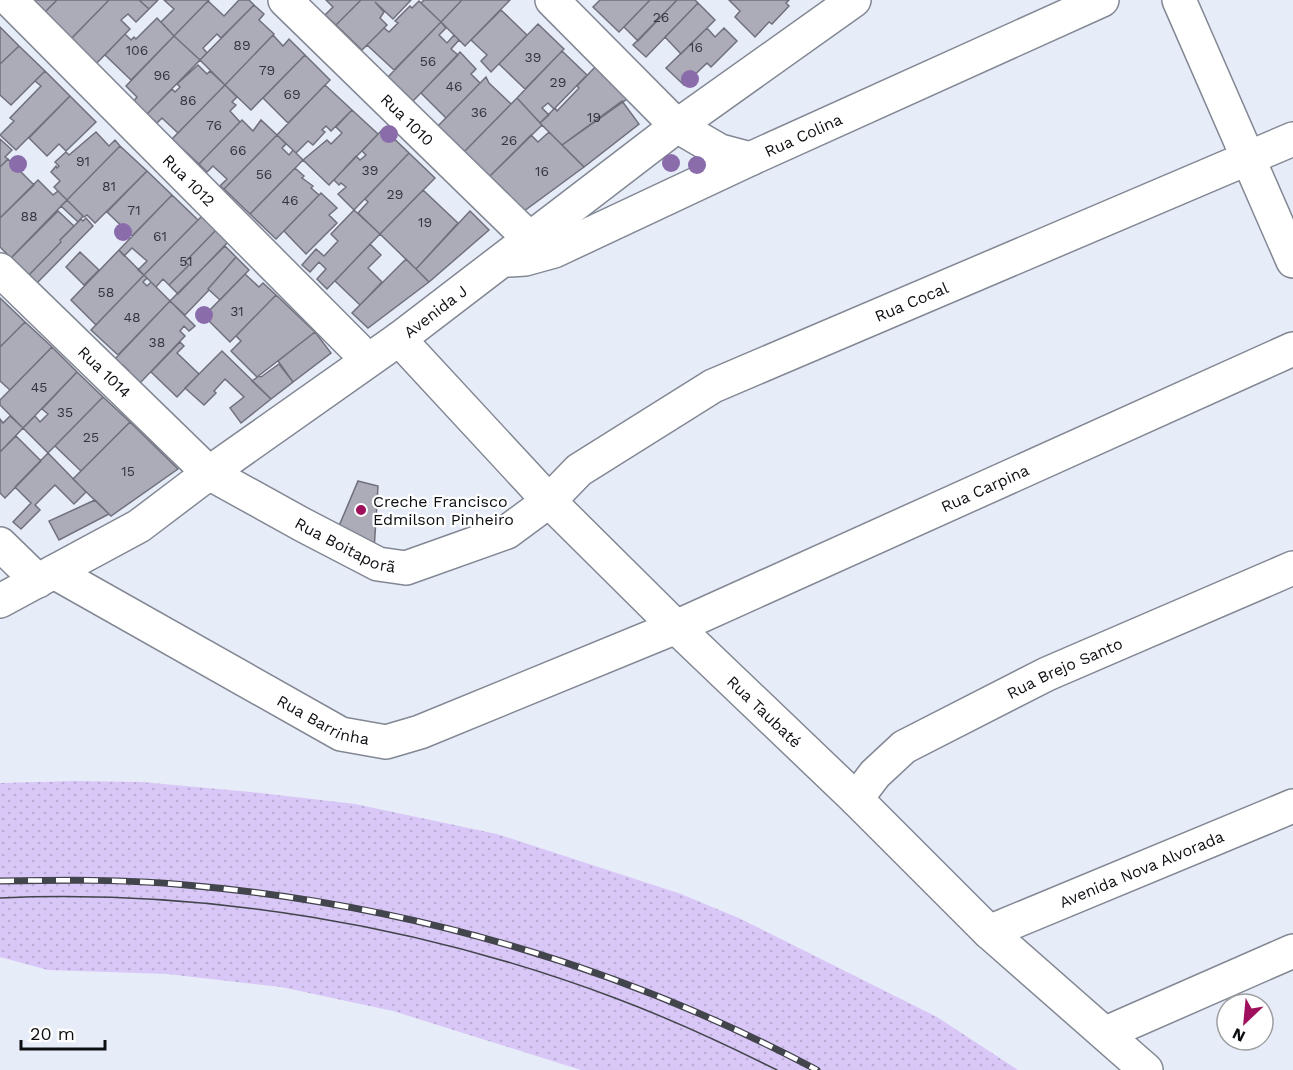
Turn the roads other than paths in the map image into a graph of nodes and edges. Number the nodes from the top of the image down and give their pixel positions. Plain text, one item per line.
1 (10, 0) edge
2 (285, 0) edge
3 (552, 0) edge
4 (1102, 0) edge
5 (1179, 0) edge
6 (841, 3) edge
7 (677, 126) junction
8 (1293, 139) edge
9 (750, 159) junction
10 (1247, 159) junction
11 (530, 239) junction
12 (501, 260) junction
13 (1293, 261) edge
14 (0, 270) edge
15 (399, 339) junction
16 (1293, 349) edge
17 (368, 360) junction
18 (209, 473) junction
19 (549, 501) junction
20 (0, 544) edge
21 (1293, 568) edge
22 (46, 577) junction
23 (0, 601) edge
24 (676, 627) junction
25 (856, 799) junction
26 (1293, 806) edge
27 (989, 932) junction
28 (1293, 951) edge
29 (1106, 1033) junction
30 (1146, 1070) edge

1 - 17 street, Rua 1012
2 - 11 street, Rua 1010
3 - 7 street
4 - 9 street, Rua Colina
5 - 10 street
6 - 7 street, Avenida J
7 - 9 street
7 - 11 street, Avenida J
8 - 10 street, Rua Cocal
9 - 12 street, Rua Colina
10 - 13 street
10 - 19 street, Rua Cocal
11 - 12 street, Avenida J
12 - 15 street, Avenida J
14 - 18 street, Rua 1014
15 - 17 street, Avenida J
15 - 19 street, Rua Taubaté
16 - 24 street, Rua Carpina
17 - 18 street, Avenida J
18 - 19 street, Rua Boitaporã
18 - 22 street, Avenida J
19 - 24 street, Rua Taubaté
20 - 22 street, Rua Barrinha
21 - 25 street, Rua Brejo Santo
22 - 23 street, Avenida J
22 - 24 street, Rua Barrinha
24 - 25 street, Rua Taubaté
25 - 27 street, Rua Taubaté
26 - 27 street, Avenida Nova Alvorada
27 - 29 street, Rua Taubaté
28 - 29 street
29 - 30 street, Rua Taubaté

